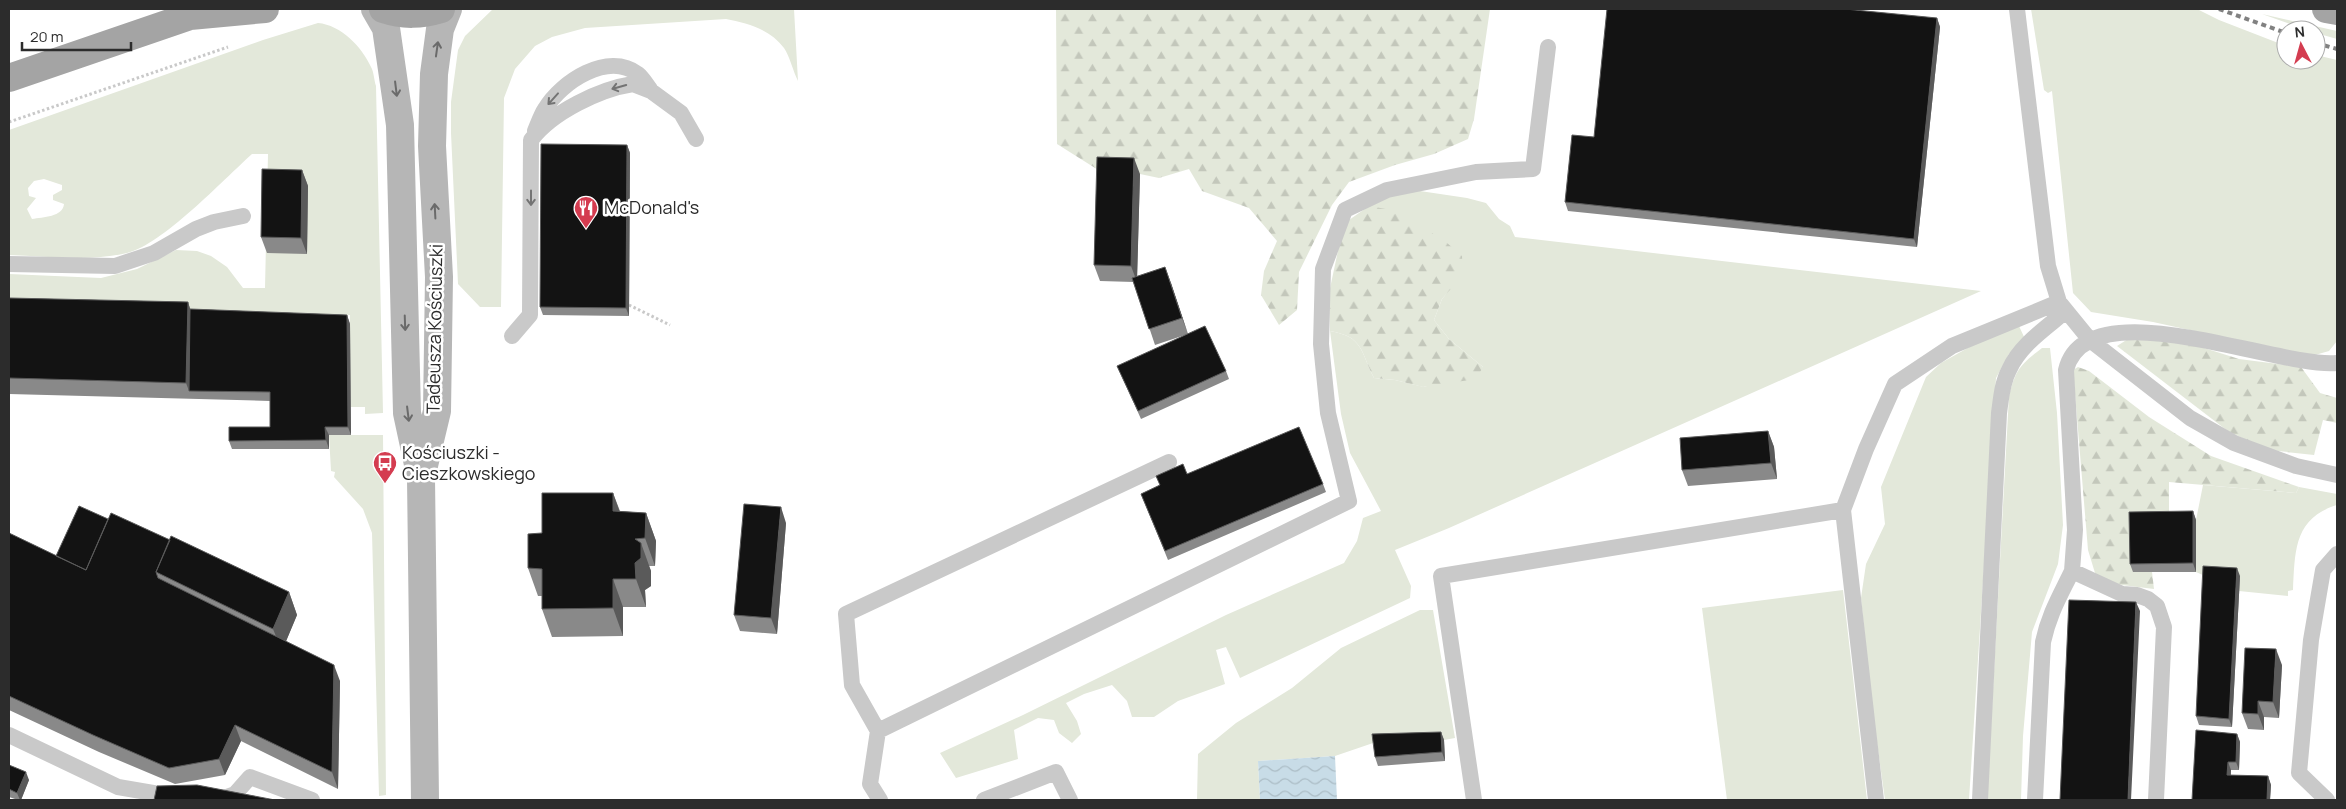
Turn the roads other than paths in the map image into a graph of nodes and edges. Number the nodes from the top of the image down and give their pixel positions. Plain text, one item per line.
1 (265, 9) edge
2 (375, 9) edge
3 (383, 9) edge
4 (441, 9) edge
5 (448, 9) edge
6 (2017, 9) edge
7 (2326, 9) edge
8 (2337, 11) edge
9 (195, 12) edge
10 (1548, 47) dead end
11 (9, 78) edge
12 (651, 91) junction
13 (696, 139) dead end
14 (531, 140) junction
15 (243, 216) dead end
16 (9, 264) edge
17 (2063, 306) junction
18 (512, 336) dead end
19 (2090, 340) junction
20 (2337, 363) edge
21 (1169, 462) dead end
22 (2337, 475) edge
23 (421, 478) junction
24 (1842, 510) junction
25 (2337, 554) edge
26 (2072, 571) junction
27 (878, 731) junction
28 (9, 735) edge
29 (121, 794) edge
30 (194, 800) edge
31 (218, 800) edge
32 (312, 800) edge
33 (425, 800) edge
34 (880, 800) edge
35 (984, 800) edge
36 (1070, 800) edge
37 (1474, 800) edge
38 (1876, 800) edge
39 (1980, 800) edge
40 (2035, 800) edge
41 (2156, 800) edge
42 (2327, 800) edge

1 - 9 main road
2 -> 23 street, Tadeusza Kościuszki
3 - 4 main road
23 -> 5 street, Tadeusza Kościuszki
6 - 17 lane
7 - 8 main road
9 - 11 main road
10 - 27 lane
12 - 13 lane
12 -> 14 lane
12 -> 14 lane
14 -> 18 lane
15 - 16 lane
17 - 19 lane
17 - 24 lane
17 - 39 lane
19 - 20 lane
19 - 22 lane
19 - 26 lane
21 - 27 lane
23 - 33 street, Tadeusza Kościuszki
24 - 37 lane
24 - 38 lane
25 - 42 lane
26 - 40 lane
26 - 41 lane
27 - 34 lane
28 - 29 lane
29 - 30 lane
31 - 32 lane
35 - 36 lane

